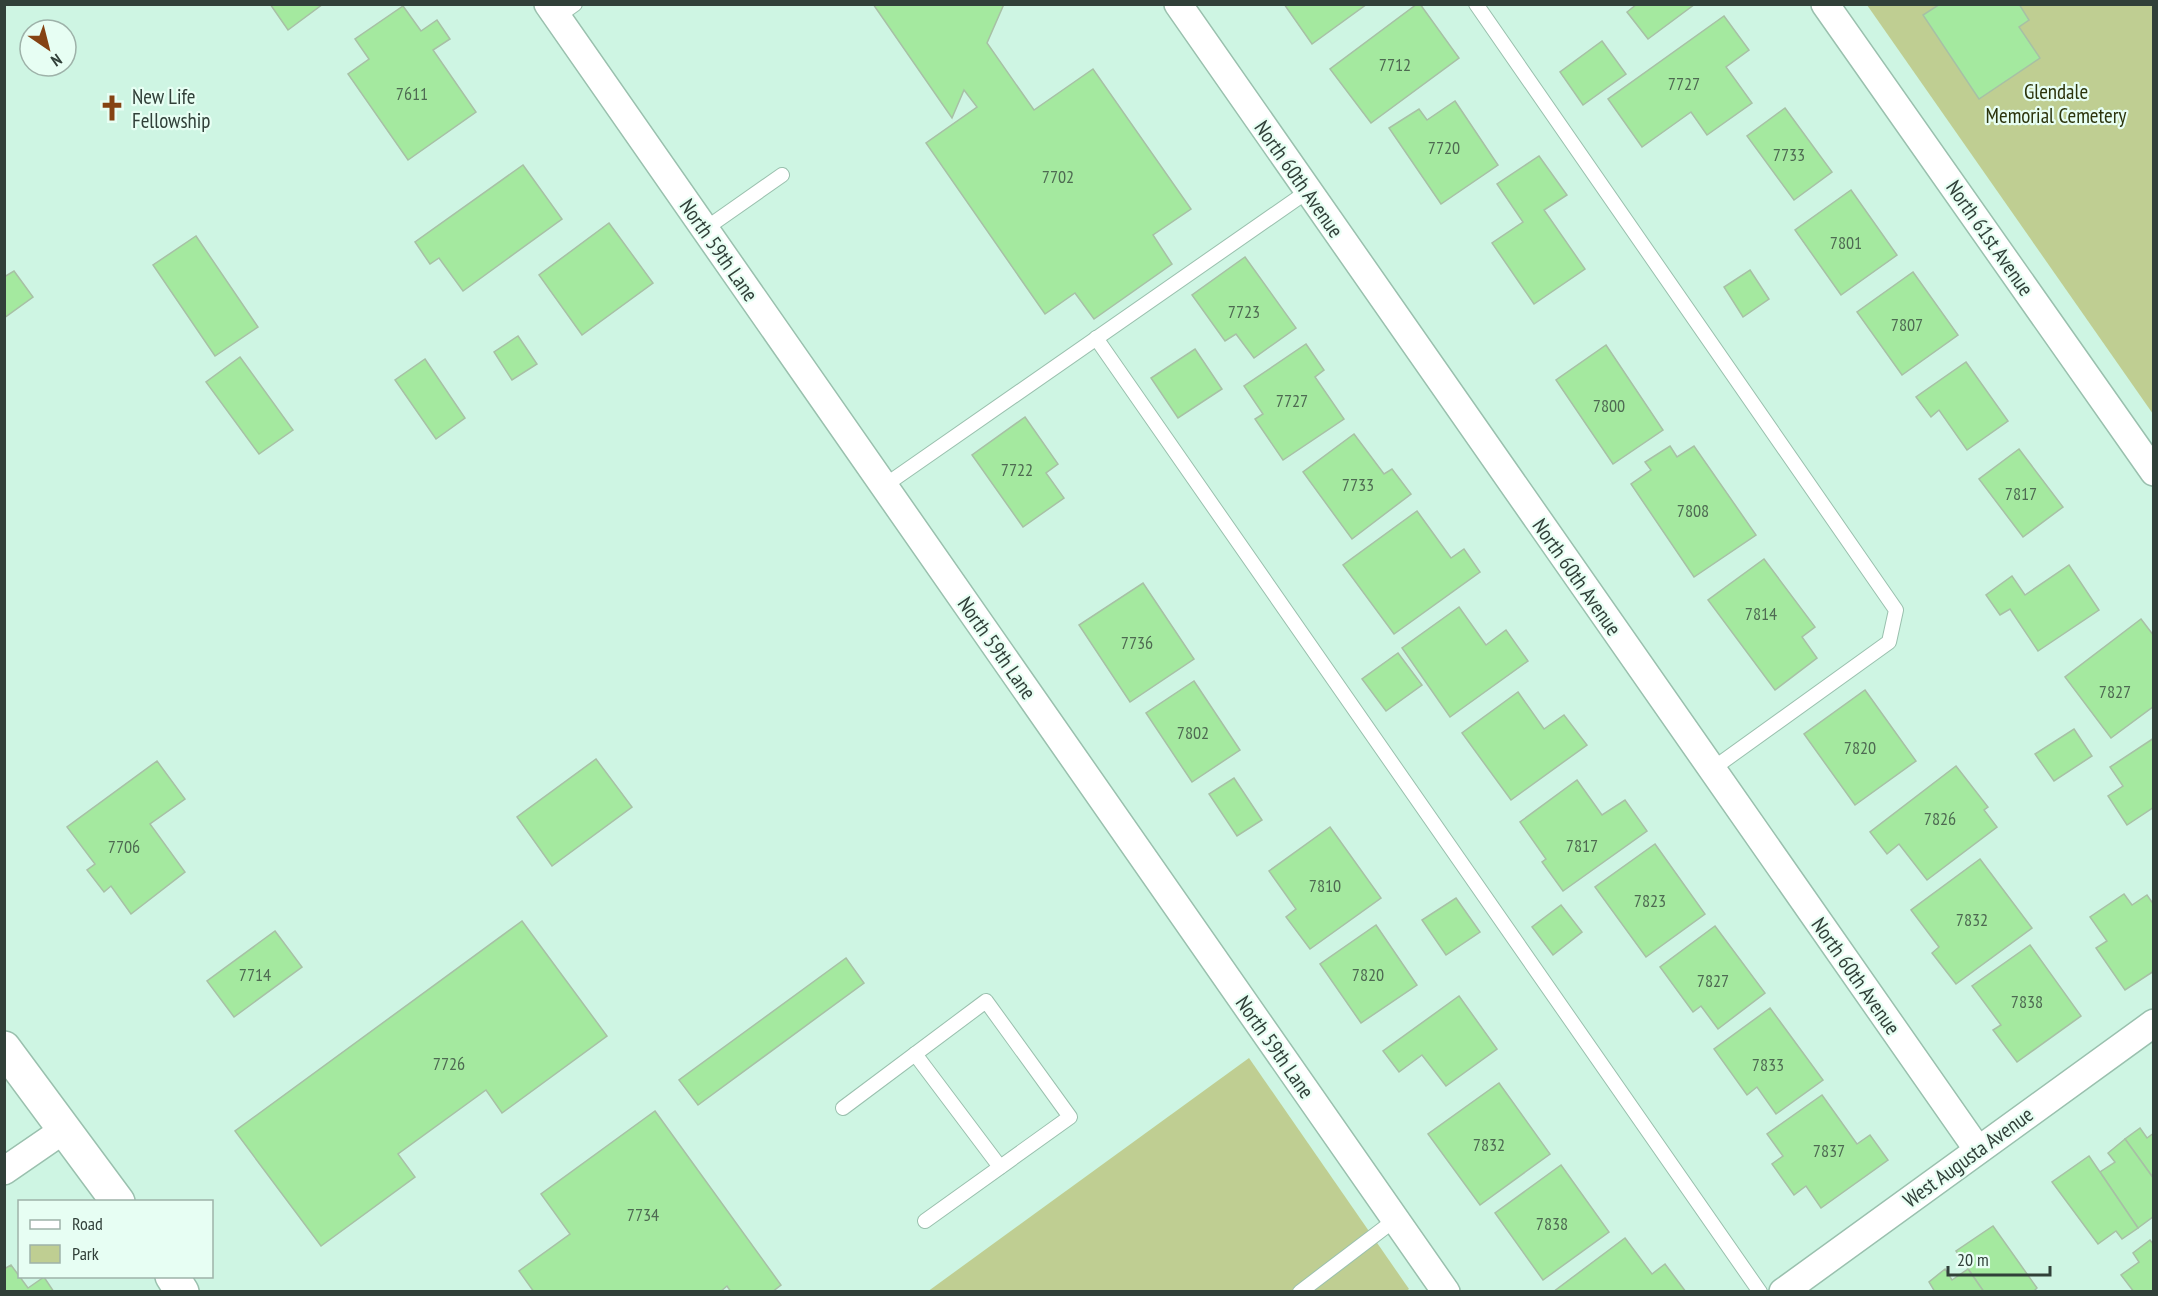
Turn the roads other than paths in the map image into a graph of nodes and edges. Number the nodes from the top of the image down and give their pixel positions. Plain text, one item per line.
1 (1178, 4) edge
2 (1476, 4) edge
3 (1825, 4) edge
4 (560, 9) edge
5 (782, 175) dead end
6 (1308, 191) junction
7 (705, 230) junction
8 (1096, 338) junction
9 (2154, 472) edge
10 (884, 486) junction
11 (1711, 770) junction
12 (2154, 1023) edge
13 (4, 1048) edge
14 (915, 1054) junction
15 (843, 1108) dead end
16 (65, 1129) junction
17 (1978, 1150) junction
18 (1000, 1167) junction
19 (4, 1171) edge
20 (117, 1200) edge
21 (1396, 1219) junction
22 (925, 1221) dead end
23 (173, 1278) edge
24 (1300, 1291) edge
25 (182, 1292) edge
26 (1446, 1292) edge
27 (1760, 1292) edge
28 (1783, 1292) edge

1 - 6 street, North 60th Avenue
2 - 11 lane
3 - 9 street, North 61st Avenue
4 - 7 street, North 59th Lane
5 - 7 lane
6 - 8 lane
6 - 11 street, North 60th Avenue
7 - 10 street, North 59th Lane
8 - 10 lane
8 - 27 lane
10 - 21 street, North 59th Lane
11 - 17 street, North 60th Avenue
12 - 17 street, West Augusta Avenue
13 - 16 main road
14 - 15 lane
14 - 18 lane
14 - 18 lane
16 - 19 street
16 - 20 main road
17 - 28 street, West Augusta Avenue
18 - 22 lane
21 - 24 lane
21 - 26 street, North 59th Lane
23 - 25 main road

